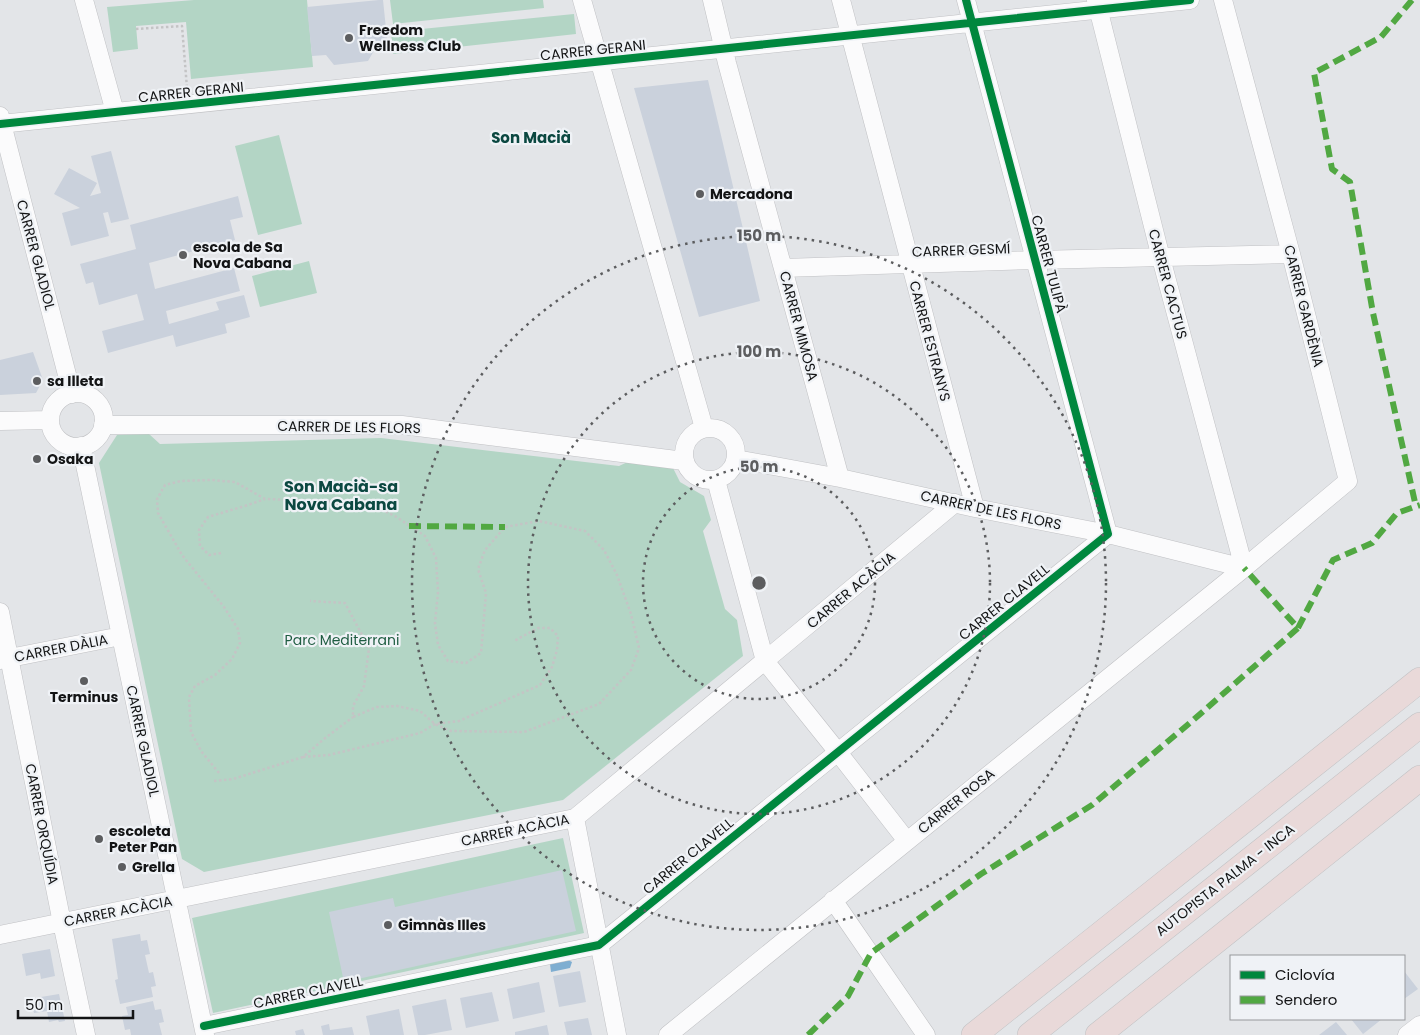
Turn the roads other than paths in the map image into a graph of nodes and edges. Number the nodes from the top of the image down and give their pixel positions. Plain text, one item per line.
1 (85, 0) edge
2 (582, 0) edge
3 (712, 0) edge
4 (841, 0) edge
5 (966, 0) edge
6 (1190, 0) edge
7 (1223, 0) edge
8 (1097, 5) edge
9 (973, 23) junction
10 (851, 35) junction
11 (724, 49) junction
12 (599, 62) junction
13 (115, 112) junction
14 (1, 122) edge
15 (1291, 254) junction
16 (1161, 258) junction
17 (1035, 260) junction
18 (910, 265) junction
19 (783, 268) junction
20 (72, 394) junction
21 (50, 420) junction
22 (0, 421) edge
23 (103, 425) junction
24 (704, 428) junction
25 (81, 446) junction
26 (736, 459) junction
27 (684, 460) junction
28 (840, 478) junction
29 (716, 480) junction
30 (955, 503) junction
31 (975, 508) junction
32 (1108, 534) junction
33 (1244, 568) junction
34 (0, 612) edge
35 (121, 636) junction
36 (5, 659) edge
37 (764, 661) junction
38 (1420, 680) edge
39 (1420, 725) edge
40 (837, 751) junction
41 (1420, 778) edge
42 (575, 818) junction
43 (907, 841) junction
44 (177, 899) junction
45 (833, 900) junction
46 (62, 922) junction
47 (0, 935) edge
48 (599, 945) junction
49 (1420, 1025) edge
50 (204, 1031) edge
51 (86, 1035) edge
52 (617, 1035) edge
53 (668, 1035) edge
54 (926, 1035) edge
55 (974, 1035) edge
56 (1030, 1035) edge
57 (1098, 1035) edge
58 (1407, 1035) edge

1 - 13 street
2 - 12 street
3 - 11 street, CARRER MIMOSA
4 - 10 street, CARRER ESTRANYS
5 - 9 street, CARRER TULIPÀ
6 - 8 street, CARRER GERANI
7 - 15 street, CARRER GARDÈNIA
8 - 9 street, CARRER GERANI
8 - 16 street, CARRER CACTUS
9 - 10 street, CARRER GERANI
9 - 17 street, CARRER TULIPÀ
10 - 11 street, CARRER GERANI
10 - 18 street, CARRER ESTRANYS
11 - 12 street, CARRER GERANI
11 - 19 street, CARRER MIMOSA
12 - 13 street, CARRER GERANI
12 - 24 street
13 - 14 street, CARRER GERANI
14 - 20 street, CARRER GLADIOL
15 - 16 street, CARRER GESMÍ
15 - 33 street, CARRER GARDÈNIA
16 - 17 street, CARRER GESMÍ
16 - 33 street, CARRER CACTUS
17 - 18 street, CARRER GESMÍ
17 - 32 street, CARRER TULIPÀ
18 - 19 street, CARRER GESMÍ
18 - 31 street, CARRER ESTRANYS
19 - 28 street, CARRER MIMOSA
20 - 21 street
20 - 23 street
21 - 22 street
21 - 25 street
23 - 25 street
23 - 27 street, CARRER DE LES FLORS
24 - 26 street
24 - 27 street
25 - 35 street, CARRER GLADIOL
26 - 28 street, CARRER DE LES FLORS
26 - 29 street
27 - 29 street
28 - 30 street, CARRER DE LES FLORS
29 - 37 street
30 - 31 street, CARRER DE LES FLORS
30 - 37 street, CARRER ACÀCIA
31 - 32 street, CARRER DE LES FLORS
32 - 33 street, CARRER DE LES FLORS
32 - 40 street, CARRER CLAVELL
33 - 43 street, CARRER ROSA
34 - 36 street, CARRER ORQUÍDIA
35 - 36 street, CARRER DÀLIA
35 - 44 street, CARRER GLADIOL
36 - 46 street, CARRER ORQUÍDIA
37 - 40 street
37 - 42 street, CARRER ACÀCIA
38 - 55 highway
39 - 56 highway, AUTOPISTA PALMA - INCA
40 - 43 street
40 - 48 street, CARRER CLAVELL
41 - 57 highway
42 - 44 street, CARRER ACÀCIA
42 - 48 street
43 - 45 street, CARRER ROSA
44 - 46 street, CARRER ACÀCIA
44 - 50 street, CARRER GLADIOL
45 - 53 street, CARRER ROSA
45 - 54 street
46 - 47 street, CARRER ACÀCIA
46 - 51 street, CARRER ORQUÍDIA
48 - 50 street, CARRER CLAVELL
48 - 52 street
49 - 58 street

